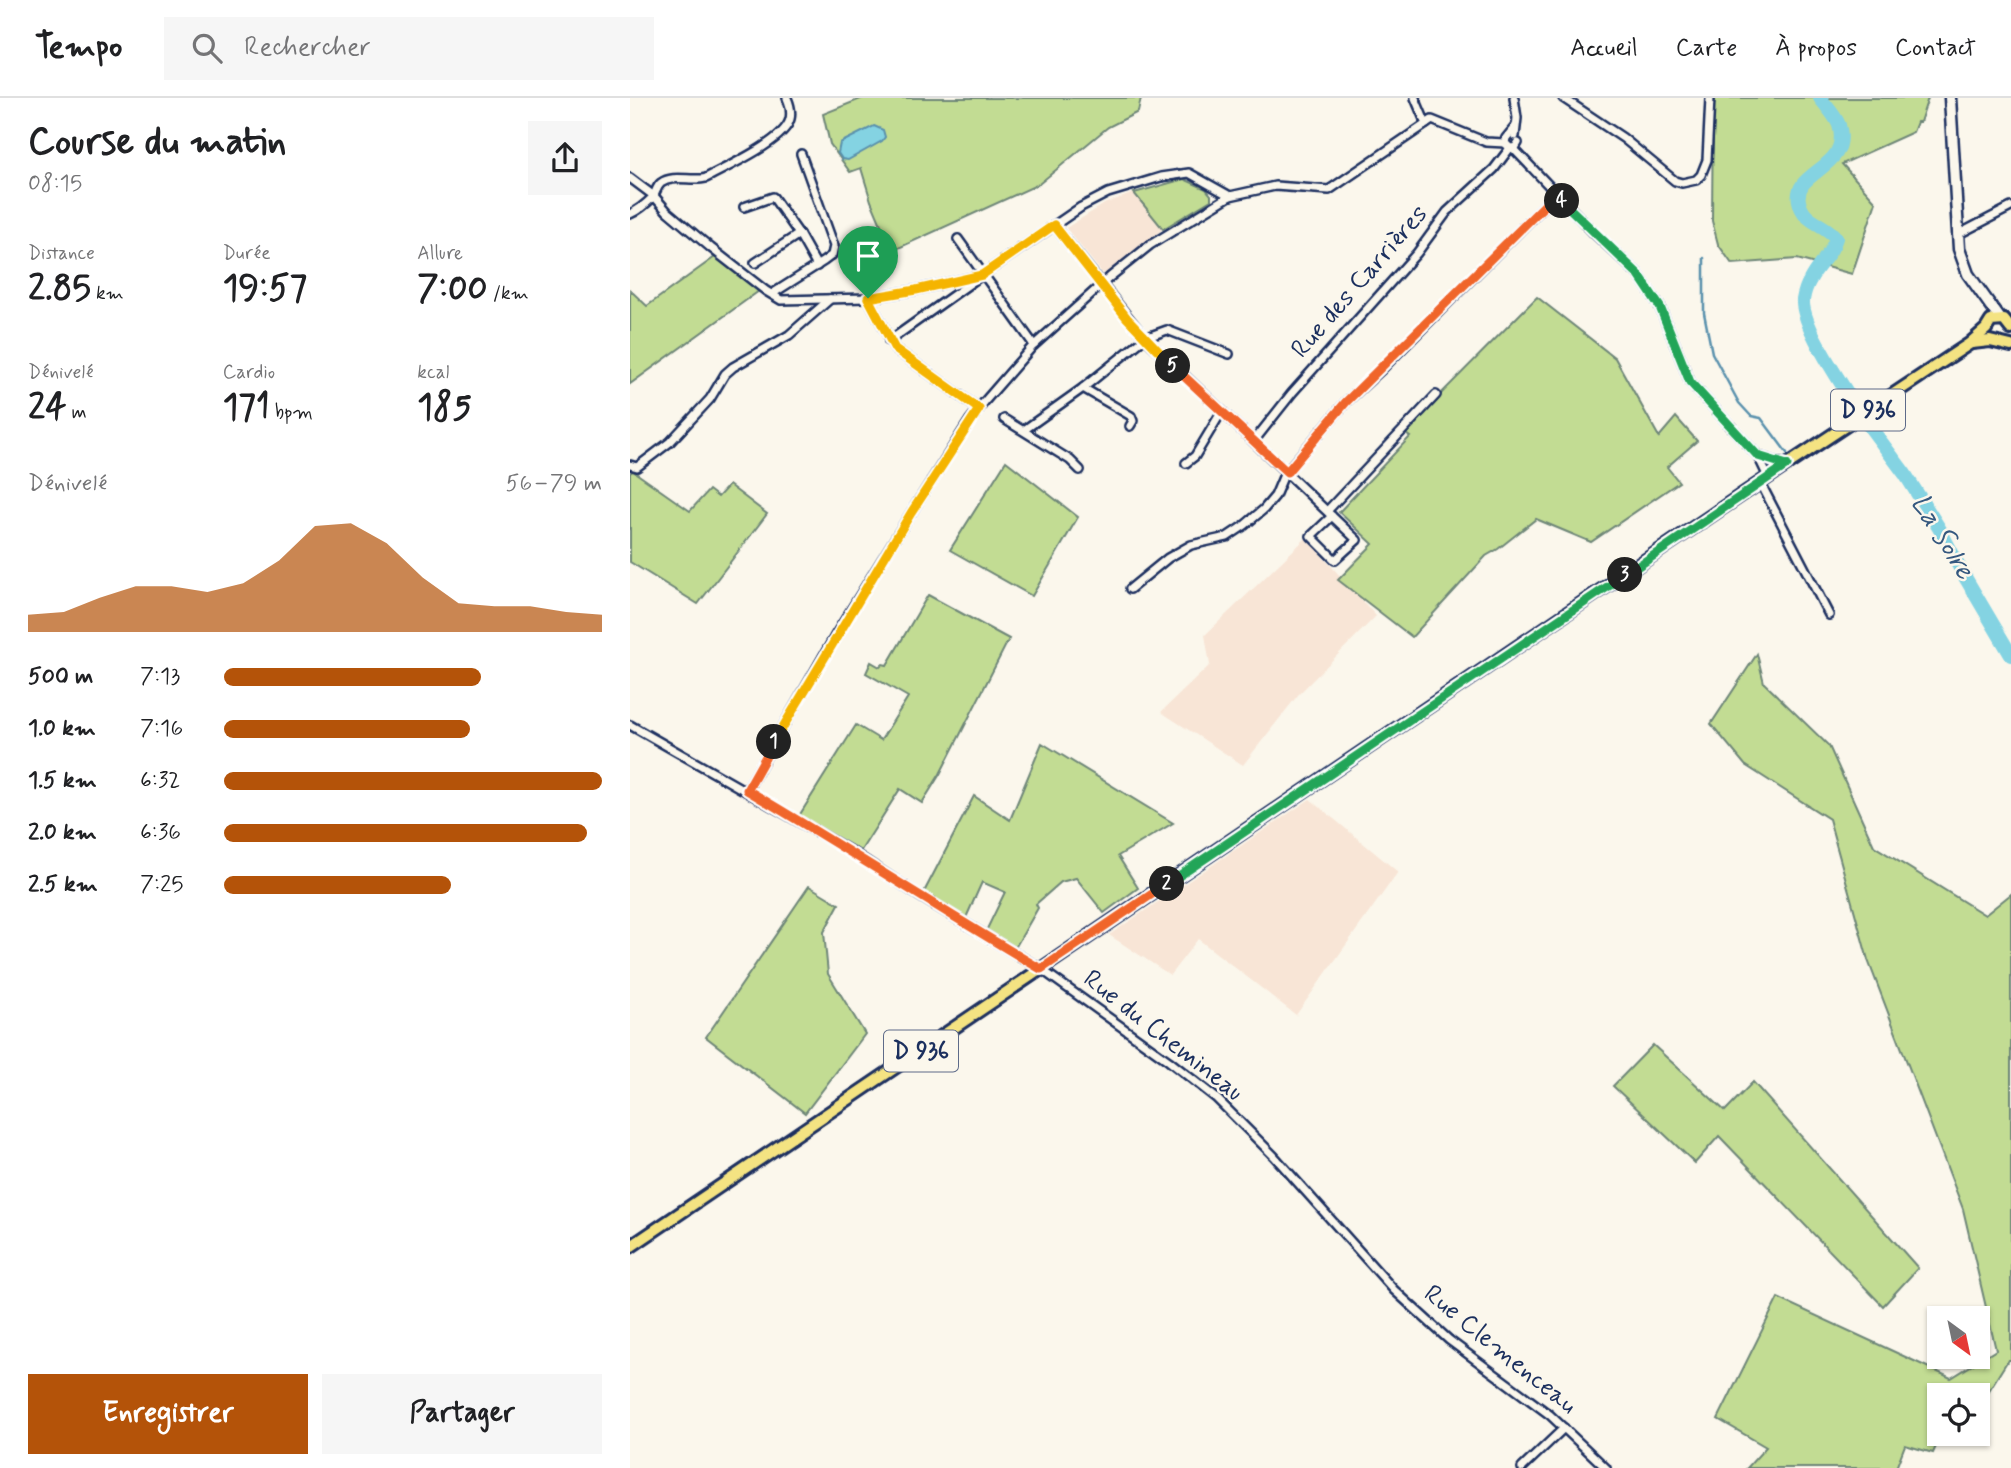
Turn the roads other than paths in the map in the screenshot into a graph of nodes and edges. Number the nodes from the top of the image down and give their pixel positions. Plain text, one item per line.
1 (787, 98) edge
2 (1415, 98) edge
3 (1514, 98) edge
4 (1563, 98) edge
5 (1710, 98) edge
6 (1950, 98) edge
7 (1429, 122) junction
8 (1510, 142) junction
9 (801, 155) dead end
10 (630, 178) edge
11 (1556, 194) junction
12 (654, 196) junction
13 (1230, 196) junction
14 (744, 207) dead end
15 (2011, 207) edge
16 (630, 214) edge
17 (1054, 225) junction
18 (799, 234) junction
19 (1957, 235) junction
20 (958, 239) dead end
21 (755, 263) dead end
22 (817, 266) junction
23 (982, 275) junction
24 (1102, 285) junction
25 (772, 294) junction
26 (868, 298) junction
27 (831, 299) junction
28 (1993, 323) junction
29 (2011, 329) edge
30 (1145, 338) junction
31 (889, 341) junction
32 (1969, 344) junction
33 (2001, 344) edge
34 (1034, 345) junction
35 (1229, 354) dead end
36 (1083, 388) junction
37 (1436, 395) dead end
38 (979, 409) junction
39 (1222, 411) junction
40 (1004, 419) dead end
41 (1130, 426) dead end
42 (1024, 430) junction
43 (1254, 441) junction
44 (1758, 456) junction
45 (1186, 463) dead end
46 (630, 465) edge
47 (1787, 465) junction
48 (1080, 470) dead end
49 (1287, 472) junction
50 (1764, 480) junction
51 (1330, 513) junction
52 (1130, 589) dead end
53 (1829, 615) dead end
54 (630, 725) edge
55 (747, 790) junction
56 (1041, 969) junction
57 (630, 1247) edge
58 (1370, 1263) joint
59 (1564, 1428) junction
60 (1522, 1468) edge
61 (1606, 1468) edge

1 - 12 street
2 - 7 street
3 - 8 street, Rue des Carrières
4 - 5 street
6 - 19 street
7 - 8 street
7 - 13 street
8 - 11 street
8 - 43 street, Rue des Carrières
9 - 22 street
10 - 12 street
11 - 44 street
11 - 49 street
12 - 16 street
12 - 25 street
13 - 17 street
13 - 24 street
14 - 18 street
15 - 19 street
17 - 23 street
17 - 24 street
18 - 21 street
18 - 22 street
19 - 28 street
20 - 23 street
22 - 25 street
23 - 26 street
23 - 31 street
23 - 34 street
24 - 30 street
24 - 34 street
25 - 27 street
26 - 27 street
26 - 31 street
27 - 46 street
28 - 29 main road
28 - 32 main road, D 936
28 - 33 main road
29 - 33 main road
30 - 35 street
30 - 36 street
30 - 39 street
31 - 38 street
32 - 33 main road, D 936
32 - 47 main road, D 936
34 - 38 street
36 - 41 street
36 - 42 street
37 - 51 street
38 - 55 street
39 - 43 street
39 - 45 street
40 - 42 street
42 - 48 street
43 - 49 street
44 - 47 street
44 - 50 street
47 - 50 main road, D 936
49 - 51 street
49 - 52 street
50 - 53 street
50 - 56 main road, D 936
51 - 51 street
54 - 55 street, Rue du Chemineau
55 - 56 street, Rue du Chemineau
56 - 57 main road, D 936
56 - 58 street, Rue du Chemineau
58 - 59 street, Rue Clemenceau
59 - 60 street
59 - 61 street, Rue Clemenceau

